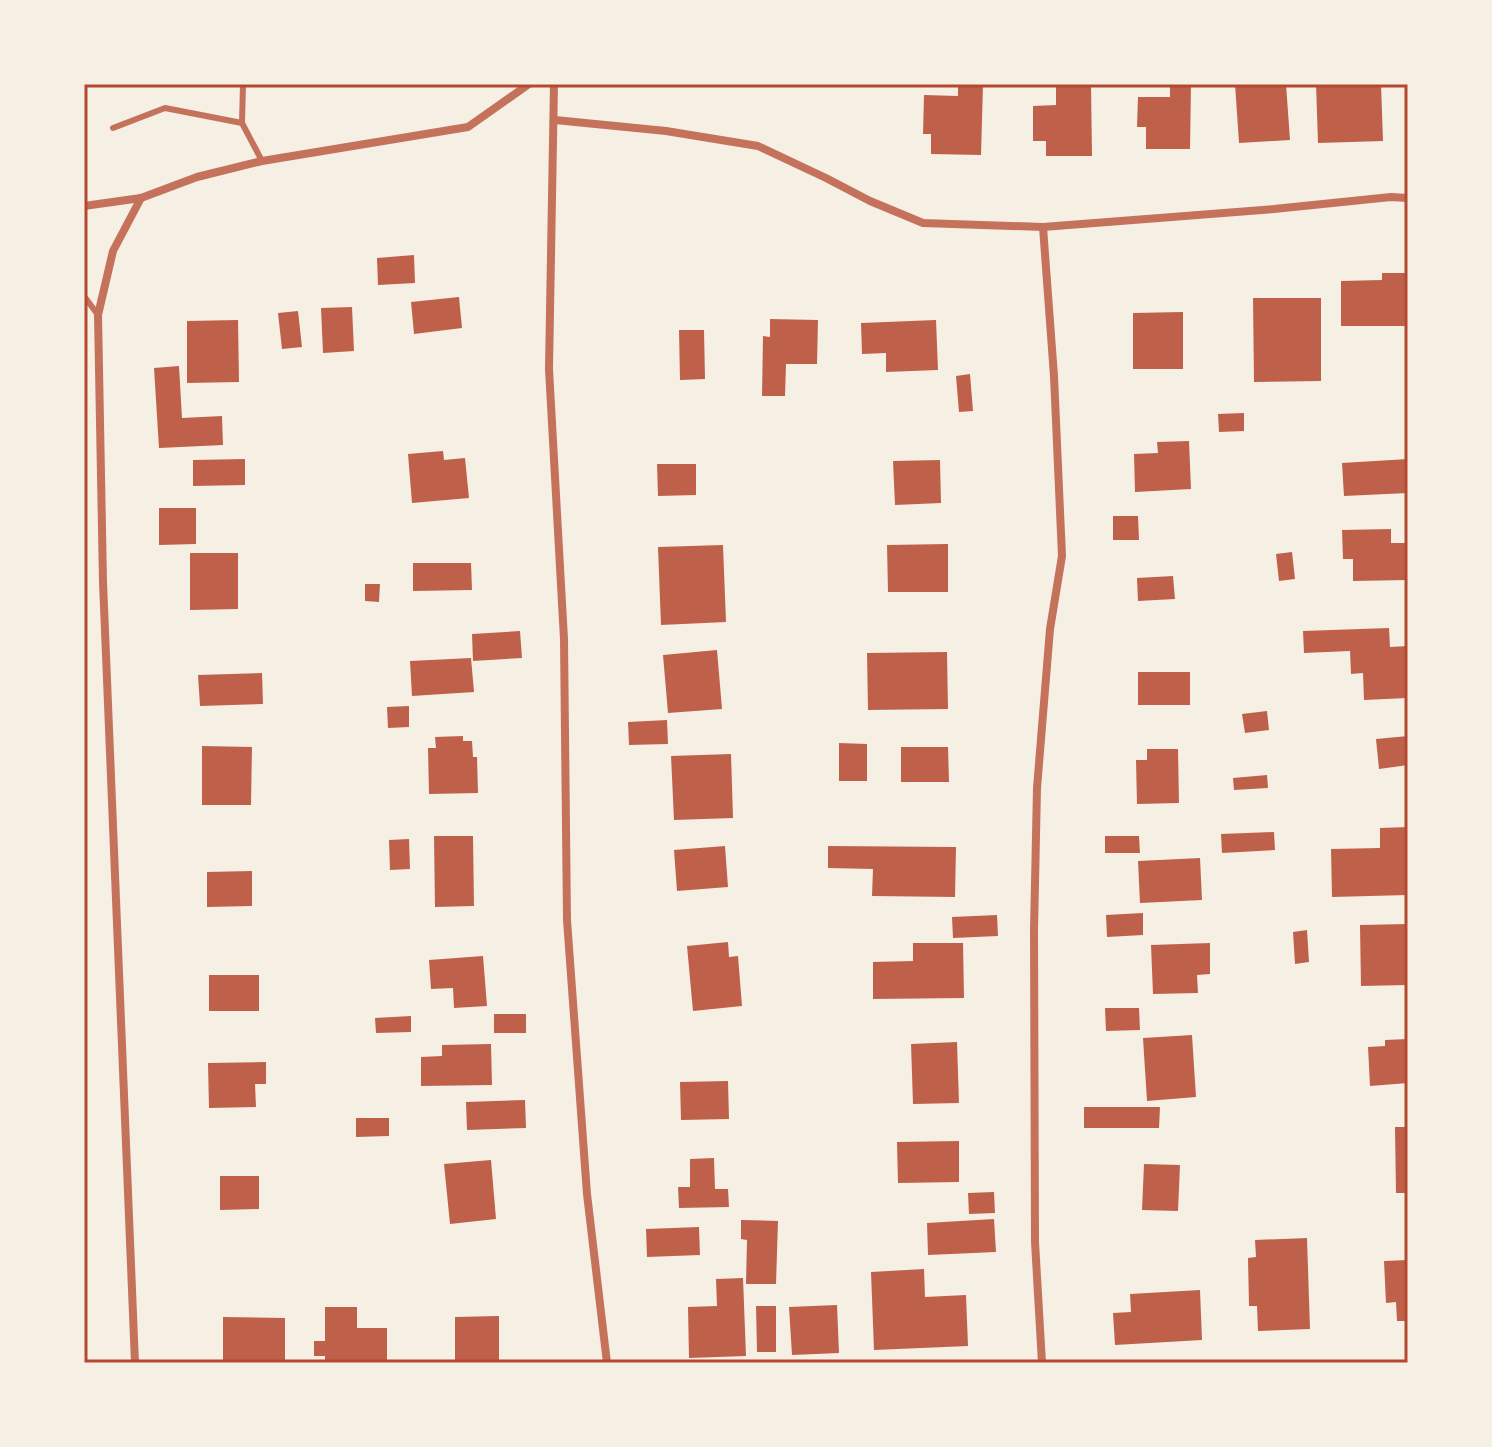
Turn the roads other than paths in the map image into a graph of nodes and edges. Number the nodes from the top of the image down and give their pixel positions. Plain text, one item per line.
1 (243, 84) edge
2 (529, 84) edge
3 (554, 84) edge
4 (555, 120) junction
5 (242, 123) junction
6 (113, 128) dead end
7 (262, 161) junction
8 (141, 198) junction
9 (1408, 198) edge
10 (84, 206) edge
11 (1043, 227) junction
12 (84, 296) edge
13 (98, 315) junction
14 (135, 1363) edge
15 (607, 1363) edge
16 (1042, 1363) edge

1 - 5 lane
2 - 7 street
3 - 4 street
4 - 11 street
4 - 15 street
5 - 6 lane
5 - 7 lane
7 - 8 street
8 - 10 street
8 - 13 street
9 - 11 street
11 - 16 street
12 - 13 lane
13 - 14 street

